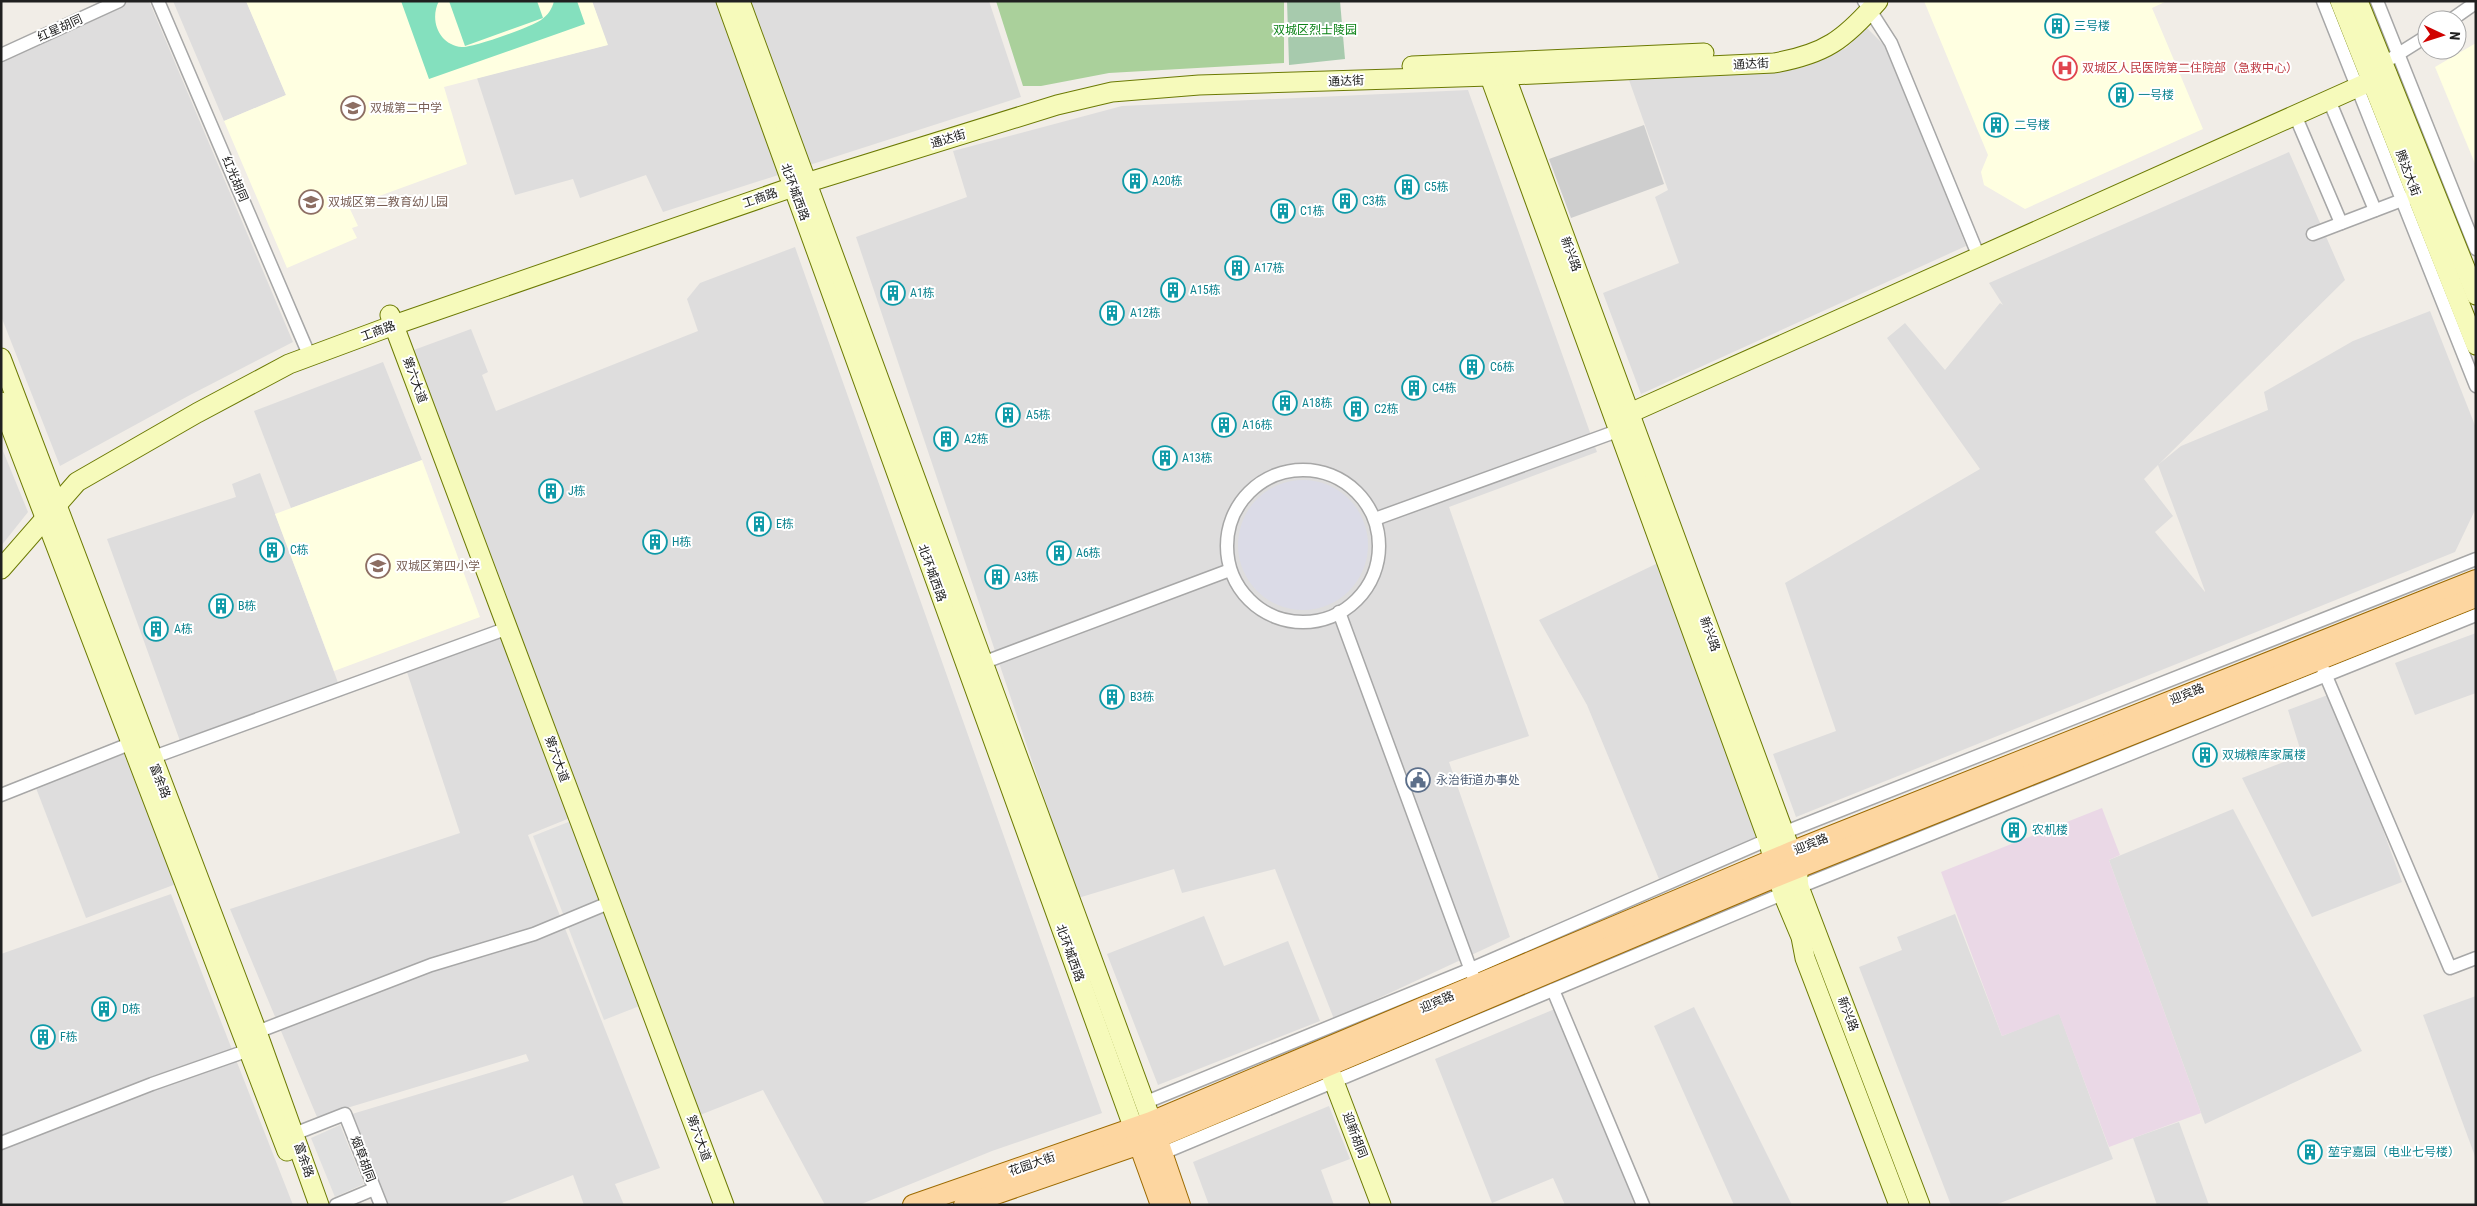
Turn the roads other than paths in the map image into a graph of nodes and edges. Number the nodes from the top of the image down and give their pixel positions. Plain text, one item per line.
1 (119, 1) edge
2 (158, 1) edge
3 (726, 1) edge
4 (740, 1) edge
5 (2322, 1) edge
6 (2340, 1) edge
7 (2358, 1) edge
8 (2377, 1) edge
9 (1869, 4) edge
10 (2471, 6) dead end
11 (2465, 10) edge
12 (2417, 43) edge
13 (1, 54) edge
14 (1495, 69) junction
15 (2379, 70) junction
16 (2329, 100) junction
17 (2295, 115) junction
18 (797, 178) junction
19 (2409, 197) junction
20 (2375, 210) junction
21 (2341, 223) junction
22 (2313, 234) dead end
23 (2476, 249) edge
24 (1979, 257) junction
25 (2476, 296) edge
26 (392, 319) junction
27 (2476, 345) edge
28 (308, 351) junction
29 (1, 358) edge
30 (2476, 386) edge
31 (1, 402) edge
32 (1625, 421) junction
33 (49, 506) junction
34 (1375, 519) junction
35 (1, 553) edge
36 (2476, 559) edge
37 (1, 569) edge
38 (1230, 570) junction
39 (2476, 580) edge
40 (2476, 597) edge
41 (1340, 612) junction
42 (2476, 615) edge
43 (508, 628) junction
44 (974, 666) junction
45 (2323, 667) junction
46 (138, 741) junction
47 (151, 758) junction
48 (1, 795) edge
49 (1784, 863) junction
50 (611, 902) junction
51 (2476, 958) edge
52 (1476, 984) junction
53 (1546, 986) junction
54 (257, 1032) junction
55 (249, 1050) junction
56 (1331, 1074) junction
57 (1144, 1103) junction
58 (294, 1134) junction
59 (1149, 1137) junction
60 (1, 1143) edge
61 (374, 1189) junction
62 (318, 1205) edge
63 (336, 1205) edge
64 (381, 1205) edge
65 (724, 1205) edge
66 (913, 1205) edge
67 (964, 1205) edge
68 (1161, 1205) edge
69 (1180, 1205) edge
70 (1381, 1205) edge
71 (1643, 1205) edge
72 (1899, 1205) edge
73 (1920, 1205) edge

1 - 13 street, 红星胡同
2 - 28 street, 红光胡同
3 - 18 main road, 北环城西路
4 - 18 main road, 北环城西路
5 - 15 street
6 - 15 main road, 腾达大街
7 - 15 main road, 腾达大街
8 - 15 street
9 - 14 main road, 通达街
9 - 24 street
10 - 11 street
12 - 15 street
14 - 18 main road, 通达街
14 - 32 main road, 新兴路
15 - 16 main road
15 - 19 main road, 腾达大街
15 - 23 street
15 - 25 main road, 腾达大街
16 - 17 main road
16 - 20 street
17 - 21 street
17 - 24 main road
18 - 26 main road, 工商路
18 - 44 main road, 北环城西路
19 - 20 street
19 - 27 main road, 腾达大街
19 - 30 street
20 - 21 street
21 - 22 street
24 - 32 main road
26 - 28 main road, 工商路
26 - 43 main road, 第六大道
28 - 33 main road, 工商路
29 - 33 main road, 富余路
31 - 33 main road, 富余路
32 - 34 street
32 - 49 main road, 新兴路
33 - 35 main road, 工商路
33 - 37 main road, 工商路
33 - 46 main road, 富余路
34 - 38 street
34 - 41 street
36 - 49 street
38 - 41 street
38 - 44 street
39 - 49 main road, 迎宾路
40 - 45 main road, 迎宾路
41 - 52 street
42 - 45 street
43 - 47 street
43 - 50 main road, 第六大道
44 - 57 main road, 北环城西路
44 - 59 main road, 北环城西路
45 - 49 main road, 迎宾路
45 - 51 street
46 - 47 main road, 富余路
46 - 48 street
46 - 55 main road, 富余路
47 - 54 main road, 富余路
49 - 52 main road, 迎宾路
49 - 53 main road, 迎宾路
49 - 72 main road, 新兴路
49 - 73 main road, 新兴路
50 - 54 street
50 - 65 main road, 第六大道
52 - 53 main road, 迎宾路
52 - 56 main road, 迎宾路
52 - 57 street
52 - 59 main road, 迎宾路
53 - 56 street
53 - 71 street
54 - 58 main road, 富余路
55 - 60 street
55 - 62 main road, 富余路
56 - 59 main road, 迎宾路
56 - 70 main road, 迎新胡同
57 - 59 main road, 北环城西路
58 - 61 street, 烟草胡同
58 - 62 main road, 富余路
59 - 66 main road, 花园大街
59 - 67 main road, 花园大街
59 - 68 main road
59 - 69 main road
61 - 63 street
61 - 64 street, 烟草胡同

